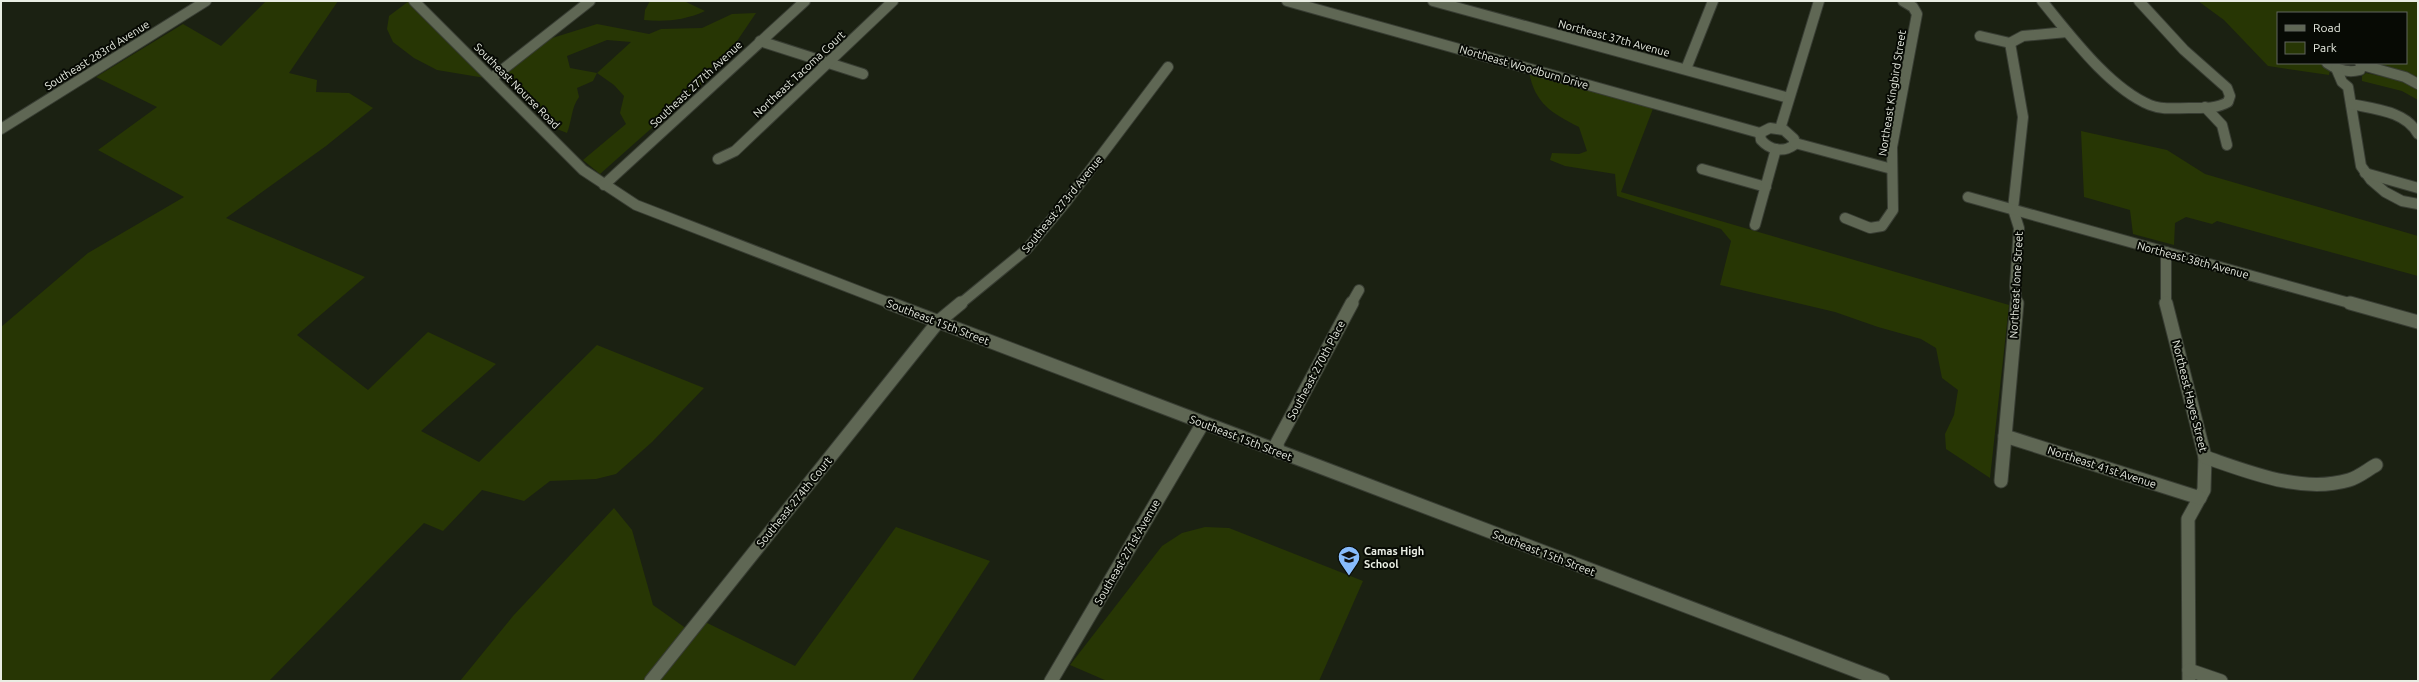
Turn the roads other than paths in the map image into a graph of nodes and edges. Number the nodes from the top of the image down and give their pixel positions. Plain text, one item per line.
1 (206, 1) edge
2 (414, 1) edge
3 (590, 1) edge
4 (805, 1) edge
5 (893, 1) edge
6 (1433, 1) edge
7 (1713, 1) edge
8 (1820, 1) edge
9 (1903, 1) edge
10 (2042, 1) edge
11 (2140, 1) edge
12 (1292, 2) edge
13 (2067, 32) junction
14 (1980, 36) dead end
15 (760, 41) junction
16 (2010, 43) junction
17 (828, 63) junction
18 (2329, 64) edge
19 (1168, 67) dead end
20 (2360, 67) edge
21 (2336, 68) junction
22 (1686, 69) junction
23 (863, 74) dead end
24 (492, 78) junction
25 (2418, 84) edge
26 (2348, 87) junction
27 (1789, 98) junction
28 (2351, 104) junction
29 (2205, 107) junction
30 (1, 129) edge
31 (1780, 129) junction
32 (1760, 133) junction
33 (2418, 134) edge
34 (1795, 143) junction
35 (2227, 145) dead end
36 (1776, 149) junction
37 (718, 159) dead end
38 (1702, 169) dead end
39 (1892, 169) junction
40 (2365, 173) junction
41 (604, 185) junction
42 (1766, 187) junction
43 (2418, 188) edge
44 (1968, 197) dead end
45 (2418, 204) edge
46 (2013, 209) junction
47 (1845, 218) dead end
48 (1755, 225) dead end
49 (2166, 252) junction
50 (1359, 290) dead end
51 (938, 322) junction
52 (2418, 322) edge
53 (1203, 423) junction
54 (2005, 436) junction
55 (1278, 452) junction
56 (2205, 457) junction
57 (2376, 465) dead end
58 (2000, 481) dead end
59 (2200, 498) junction
60 (2189, 675) edge
61 (651, 681) edge
62 (1051, 681) edge
63 (1883, 681) edge
64 (2221, 681) edge

1 - 30 street, Southeast 283rd Avenue
2 - 24 street, Southeast Nourse Road
3 - 24 street
4 - 15 street, Southeast 277th Avenue
5 - 17 street, Northeast Tacoma Court
6 - 22 street, Northeast 37th Avenue
7 - 22 street
8 - 27 street
9 - 39 street, Northeast Kingbird Street
10 - 13 street
11 - 29 street
12 - 32 street, Northeast Woodburn Drive
13 - 16 street
13 - 29 street
14 - 16 street
15 - 17 street
15 - 41 street, Southeast 277th Avenue
16 - 46 street, Northeast Ione Street
17 - 23 street
17 - 37 street, Northeast Tacoma Court
18 - 21 street
19 - 51 street, Southeast 273rd Avenue
20 - 21 street
20 - 25 street
20 - 26 street
21 - 26 street
22 - 27 street, Northeast 37th Avenue
24 - 41 street, Southeast Nourse Road
26 - 28 street
27 - 31 street
28 - 33 street
28 - 40 street
29 - 35 street
31 - 32 street
31 - 34 street
32 - 36 street
34 - 36 street
34 - 39 street
36 - 42 street
38 - 42 street
39 - 47 street, Northeast Kingbird Street
40 - 43 street
40 - 45 street
41 - 51 street, Southeast 15th Street
42 - 48 street
44 - 46 street, Northeast 38th Avenue
46 - 49 street, Northeast 38th Avenue
46 - 54 street, Northeast Ione Street
49 - 52 street, Northeast 38th Avenue
49 - 56 street, Northeast Hayes Street
50 - 55 street, Southeast 270th Place
51 - 53 street, Southeast 15th Street
51 - 61 street, Southeast 274th Court
53 - 55 street, Southeast 15th Street
53 - 62 street, Southeast 271st Avenue
54 - 58 street, Northeast Ione Street
54 - 59 street, Northeast 41st Avenue
55 - 63 street, Southeast 15th Street
56 - 57 street
56 - 59 street, Northeast Hayes Street
59 - 60 street, Northeast Hayes Street
60 - 64 street

